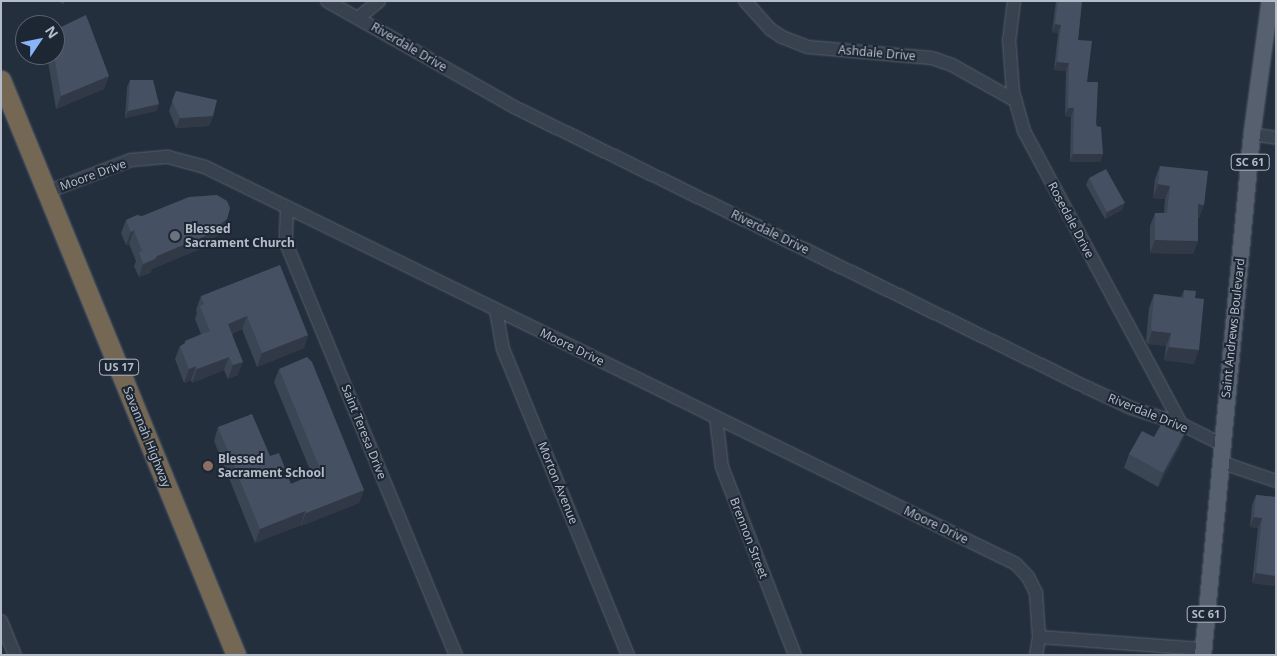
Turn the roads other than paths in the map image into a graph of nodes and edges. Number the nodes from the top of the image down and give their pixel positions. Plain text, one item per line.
1 (327, 1) edge
2 (379, 1) edge
3 (745, 1) edge
4 (1014, 1) edge
5 (1270, 1) edge
6 (358, 18) junction
7 (1, 80) edge
8 (1016, 101) junction
9 (1252, 134) junction
10 (1276, 138) edge
11 (47, 192) junction
12 (287, 207) junction
13 (496, 310) junction
14 (716, 417) junction
15 (1180, 424) junction
16 (1221, 444) junction
17 (1220, 462) junction
18 (1276, 481) edge
19 (1, 621) edge
20 (1039, 637) junction
21 (1203, 652) edge
22 (15, 655) edge
23 (236, 655) edge
24 (456, 655) edge
25 (628, 655) edge
26 (794, 655) edge
27 (1036, 655) edge

1 - 6 street, Riverdale Drive
2 - 6 street
3 - 8 street, Ashdale Drive
4 - 8 street, Rosedale Drive
5 - 9 main road, Saint Andrews Boulevard / SC 61
6 - 15 street, Riverdale Drive
7 - 11 highway, Savannah Highway / US 17
8 - 15 street, Rosedale Drive
9 - 10 street
9 - 16 main road, Saint Andrews Boulevard / SC 61
11 - 12 street, Moore Drive
11 - 23 highway, Savannah Highway / US 17
12 - 13 street, Moore Drive
12 - 24 street, Saint Teresa Drive
13 - 14 street, Moore Drive
13 - 25 street, Morton Avenue
14 - 20 street, Moore Drive
14 - 26 street, Brennon Street
15 - 16 street, Riverdale Drive
16 - 17 main road, Saint Andrews Boulevard / SC 61
17 - 18 street
17 - 21 main road, Saint Andrews Boulevard / SC 61
19 - 22 street
20 - 21 street
20 - 27 street, Moore Drive

